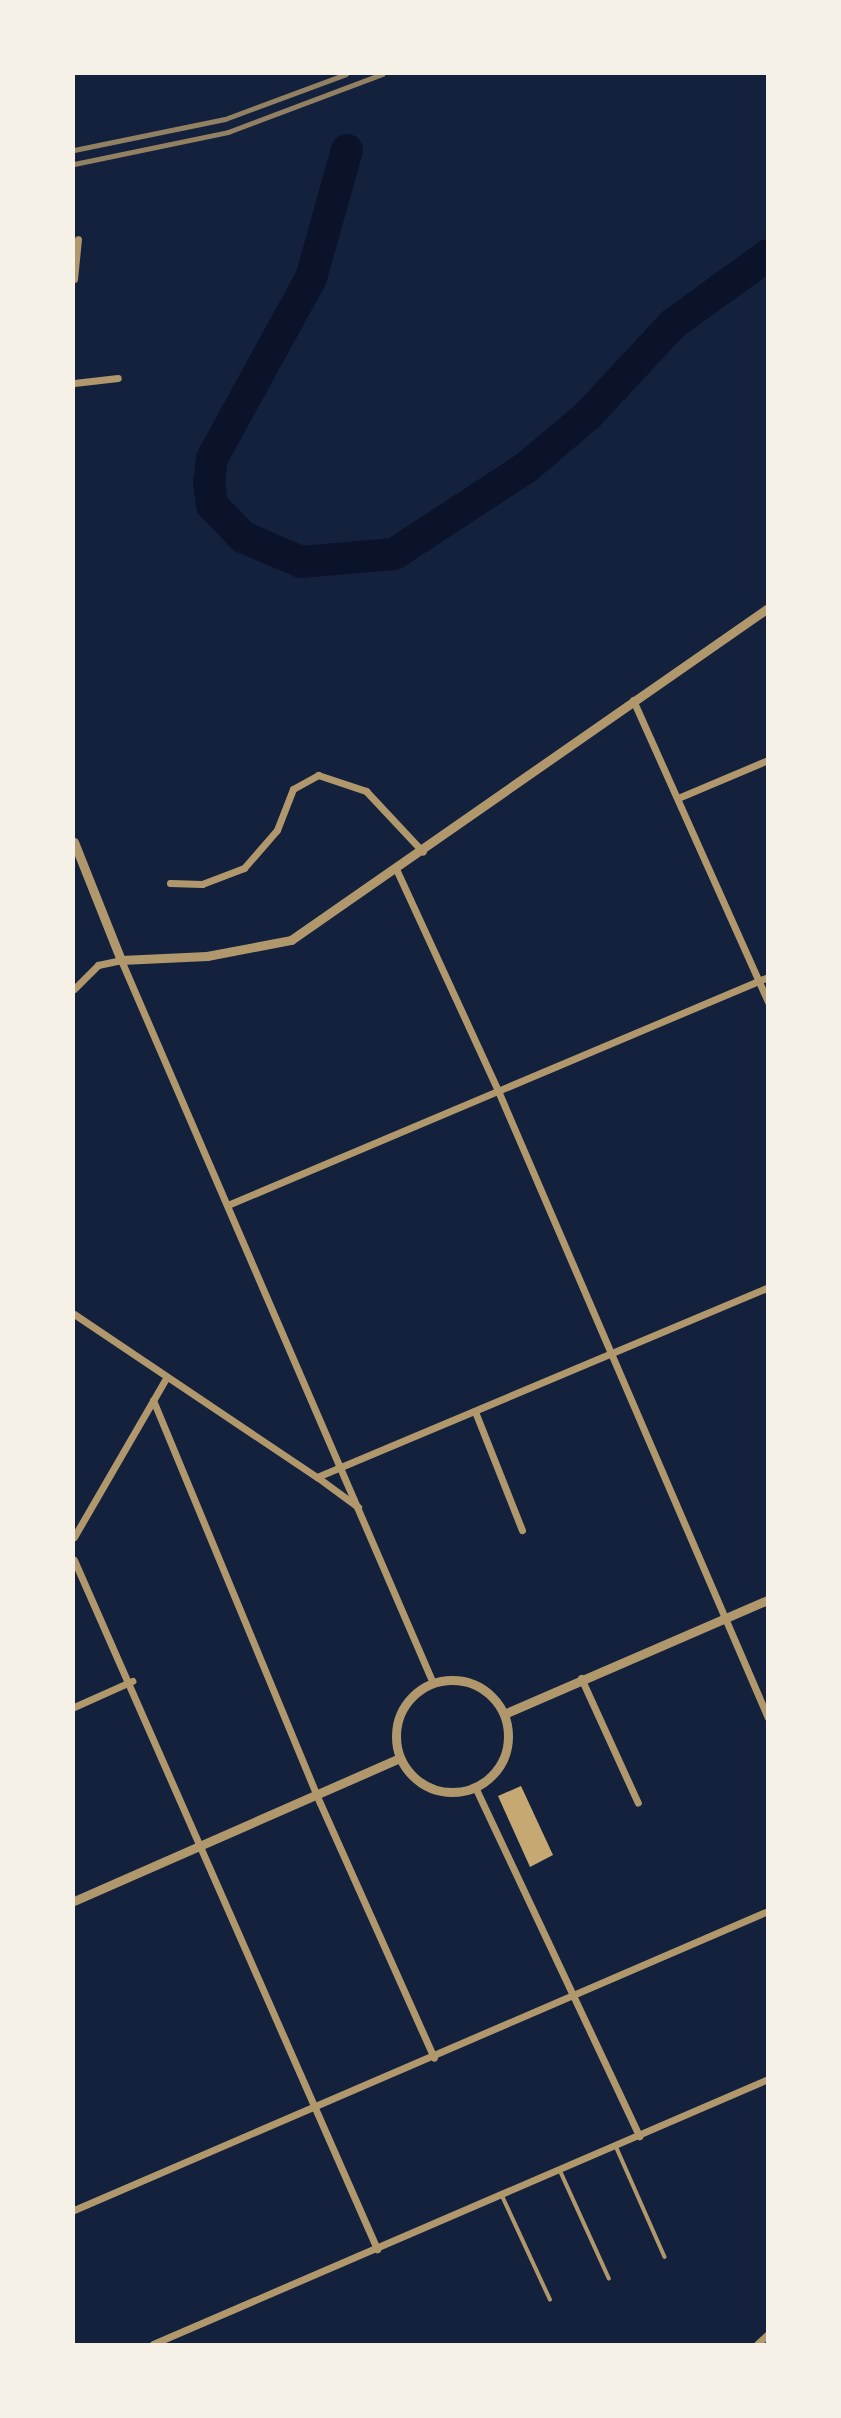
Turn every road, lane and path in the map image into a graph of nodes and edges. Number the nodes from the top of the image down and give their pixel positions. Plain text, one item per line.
1 (78, 239) dead end
2 (74, 279) edge
3 (118, 378) dead end
4 (74, 383) edge
5 (768, 608) edge
6 (633, 701) junction
7 (768, 760) edge
8 (678, 798) junction
9 (74, 842) edge
10 (423, 852) junction
11 (397, 871) junction
12 (170, 883) dead end
13 (121, 960) junction
14 (768, 977) edge
15 (759, 981) junction
16 (74, 989) edge
17 (768, 1002) edge
18 (499, 1093) junction
19 (230, 1204) junction
20 (768, 1287) edge
21 (74, 1314) edge
22 (611, 1356) junction
23 (166, 1378) junction
24 (153, 1401) junction
25 (476, 1414) junction
26 (344, 1468) junction
27 (317, 1477) junction
28 (359, 1508) junction
29 (522, 1530) dead end
30 (74, 1537) edge
31 (74, 1560) edge
32 (768, 1600) edge
33 (725, 1618) junction
34 (581, 1677) junction
35 (132, 1681) junction
36 (433, 1683) junction
37 (74, 1707) edge
38 (504, 1714) junction
39 (768, 1718) edge
40 (400, 1758) junction
41 (475, 1787) junction
42 (315, 1793) junction
43 (638, 1803) dead end
44 (203, 1844) junction
45 (74, 1900) edge
46 (768, 1912) edge
47 (573, 1998) junction
48 (434, 2058) junction
49 (768, 2079) edge
50 (314, 2110) junction
51 (639, 2136) junction
52 (616, 2146) junction
53 (560, 2170) junction
54 (502, 2195) junction
55 (74, 2210) edge
56 (377, 2249) junction
57 (665, 2257) dead end
58 (609, 2277) dead end
59 (550, 2300) dead end
60 (768, 2334) edge
61 (153, 2344) edge
62 (757, 2344) edge

1 - 2 street
3 - 4 street
5 - 6 street
6 - 8 street
6 - 10 street
7 - 8 street
8 - 15 street
9 - 13 street
10 - 11 street
10 - 12 street
11 - 13 street
11 - 18 street
13 - 16 street
13 - 19 street
14 - 15 street
15 - 17 street
15 - 18 street
18 - 19 street
18 - 22 street
19 - 26 street
20 - 22 street
21 - 23 street
22 - 25 street
22 - 33 street
23 - 24 street
23 - 27 street
24 - 30 street
24 - 42 street
25 - 26 street
25 - 29 street
26 - 27 street
26 - 28 street
27 - 28 street
28 - 36 street
31 - 35 street
32 - 33 street
33 - 34 street
33 - 39 street
34 - 38 street
34 - 43 street
35 - 37 street
35 - 44 street
36 - 38 street
36 - 40 street
38 - 41 street
40 - 41 street
40 - 42 street
41 - 47 street
42 - 44 street
42 - 48 street
44 - 45 street
44 - 50 street
46 - 47 street
47 - 48 street
47 - 51 street
48 - 50 street
49 - 51 street
50 - 55 street
50 - 56 street
51 - 52 street
52 - 53 street
52 - 57 lane
53 - 54 street
53 - 58 lane
54 - 56 street
54 - 59 lane
56 - 61 street
60 - 62 street

